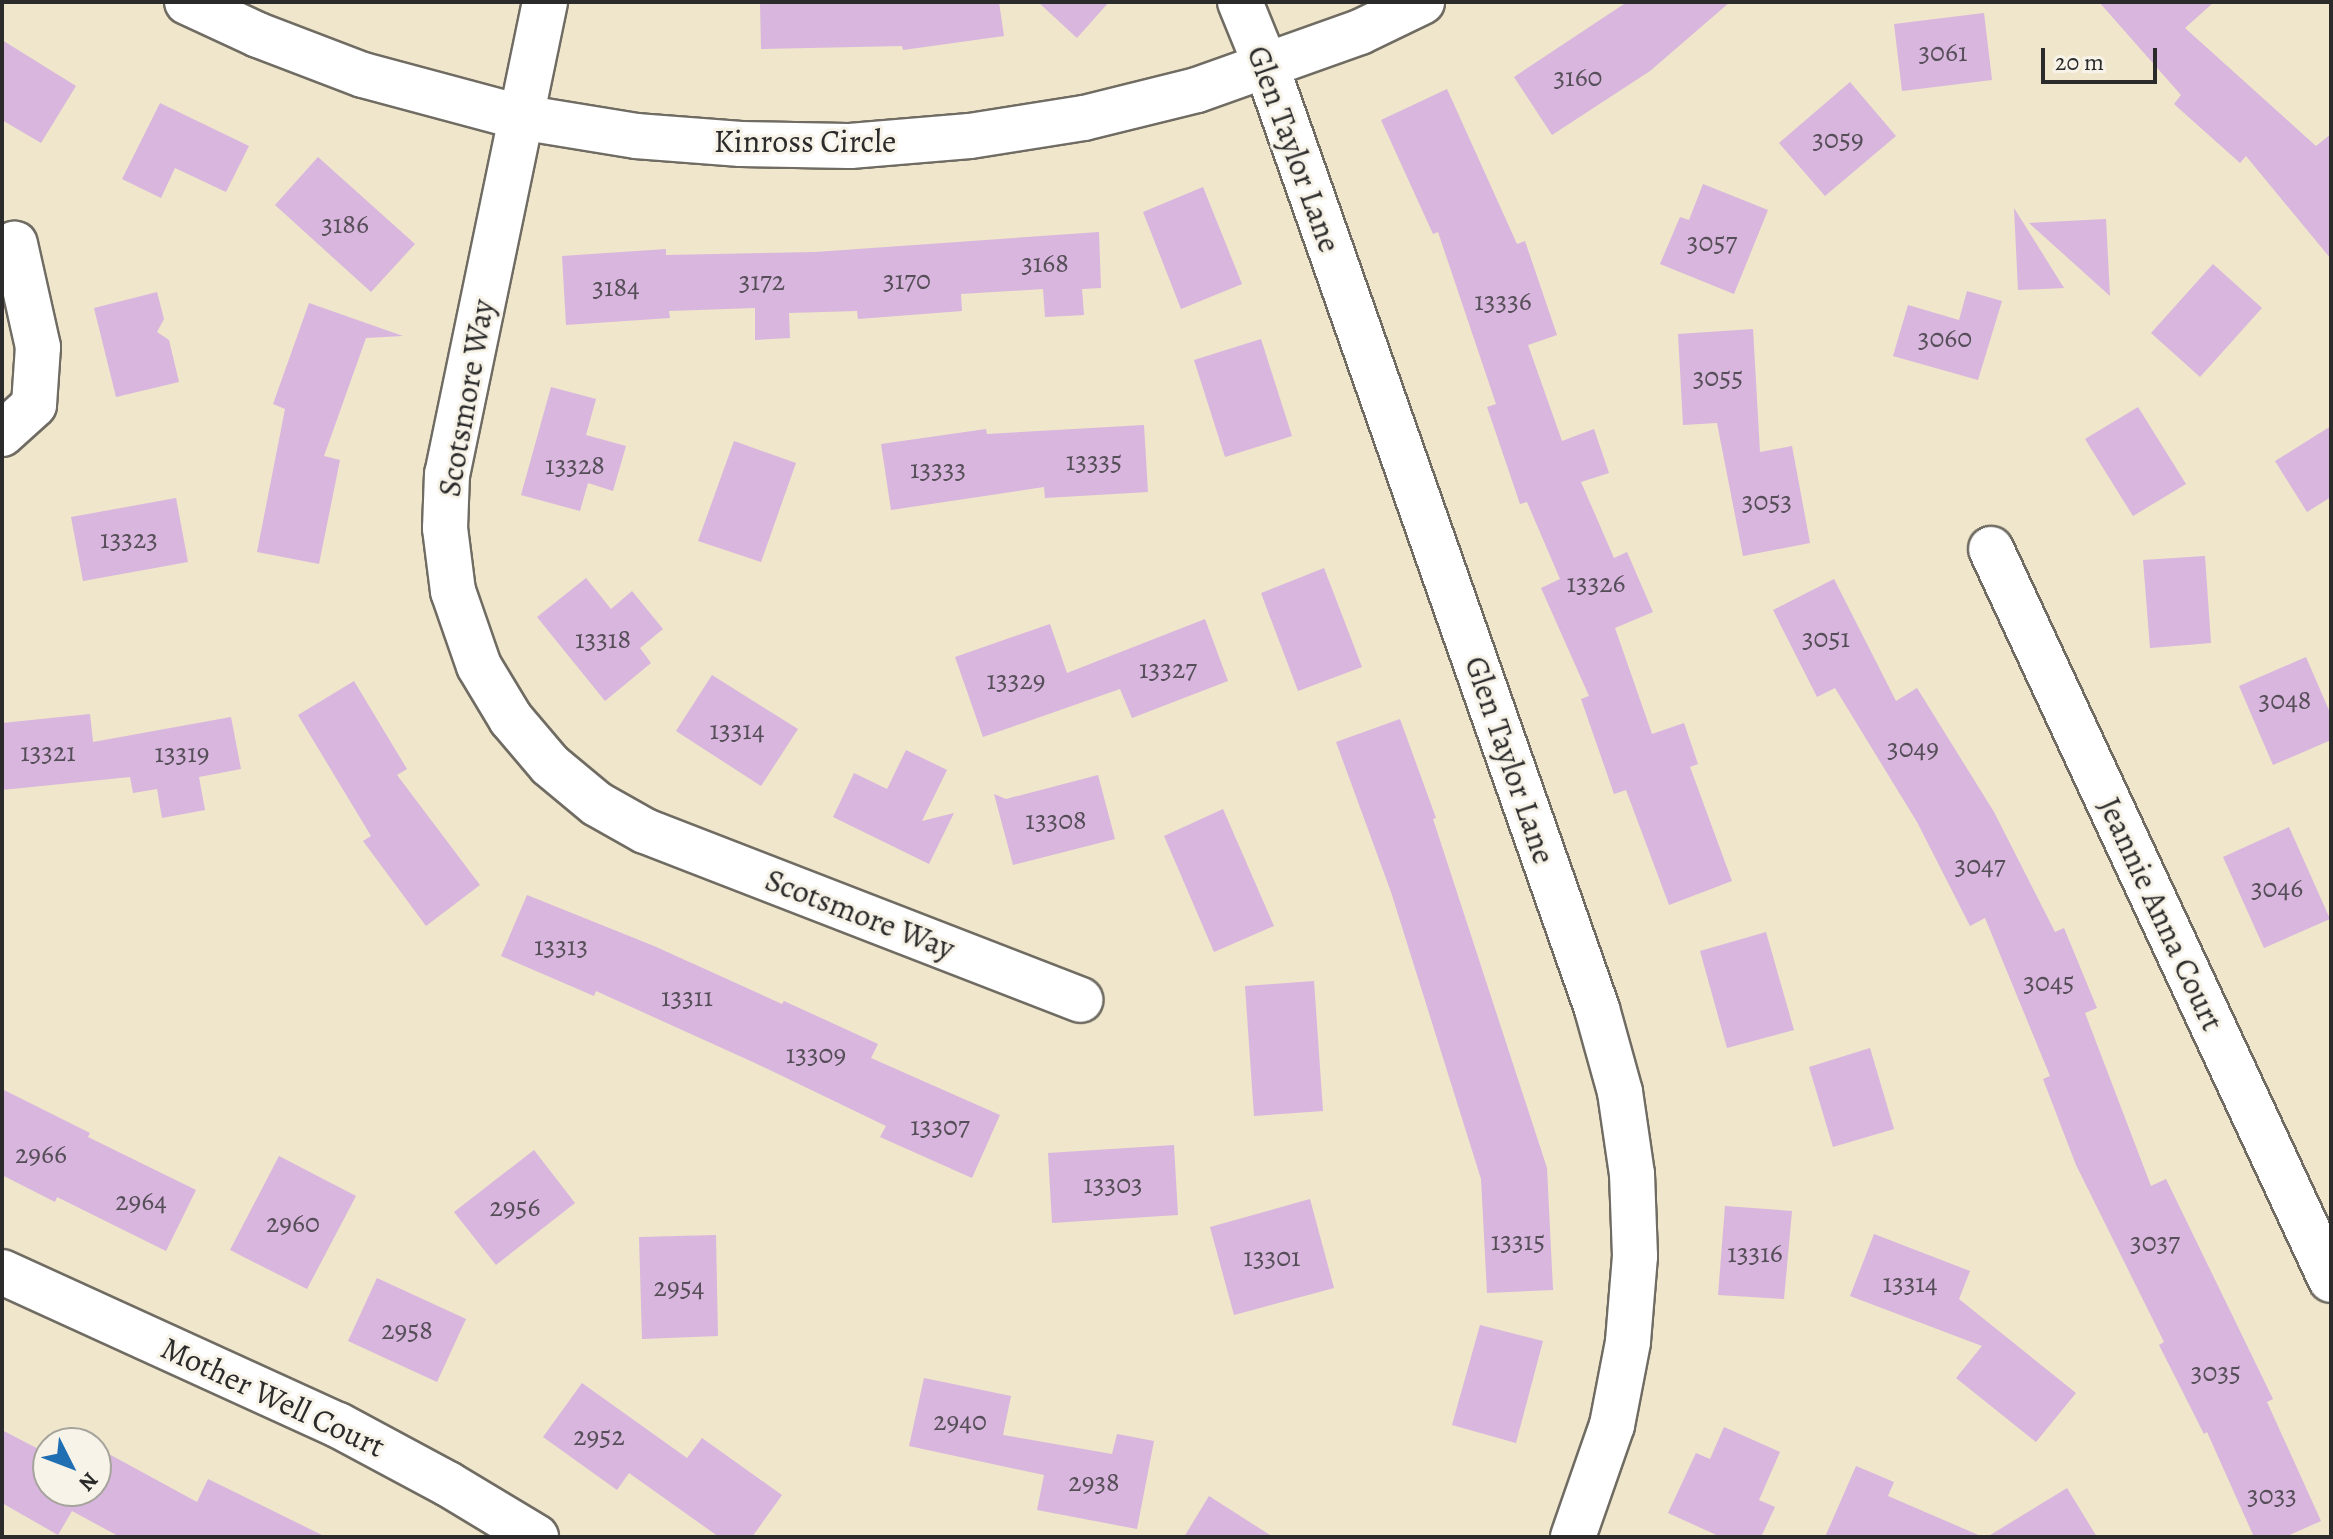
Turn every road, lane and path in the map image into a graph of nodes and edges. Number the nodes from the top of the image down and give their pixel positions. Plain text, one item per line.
1 (187, 2) edge
2 (545, 2) edge
3 (1240, 2) edge
4 (1422, 2) edge
5 (1267, 68) junction
6 (520, 117) junction
7 (15, 244) dead end
8 (2, 434) edge
9 (1991, 549) dead end
10 (1080, 1000) dead end
11 (2, 1272) edge
12 (2331, 1280) edge
13 (536, 1537) edge
14 (1573, 1537) edge

1 - 6 street, Kinross Circle
2 - 6 street, Scotsmore Way
3 - 5 street, Glen Taylor Lane
4 - 5 street, Kinross Circle
5 - 6 street, Kinross Circle
5 - 14 street, Glen Taylor Lane
6 - 10 street, Scotsmore Way
7 - 8 street
9 - 12 street, Jeannie Anna Court
11 - 13 street, Mother Well Court

